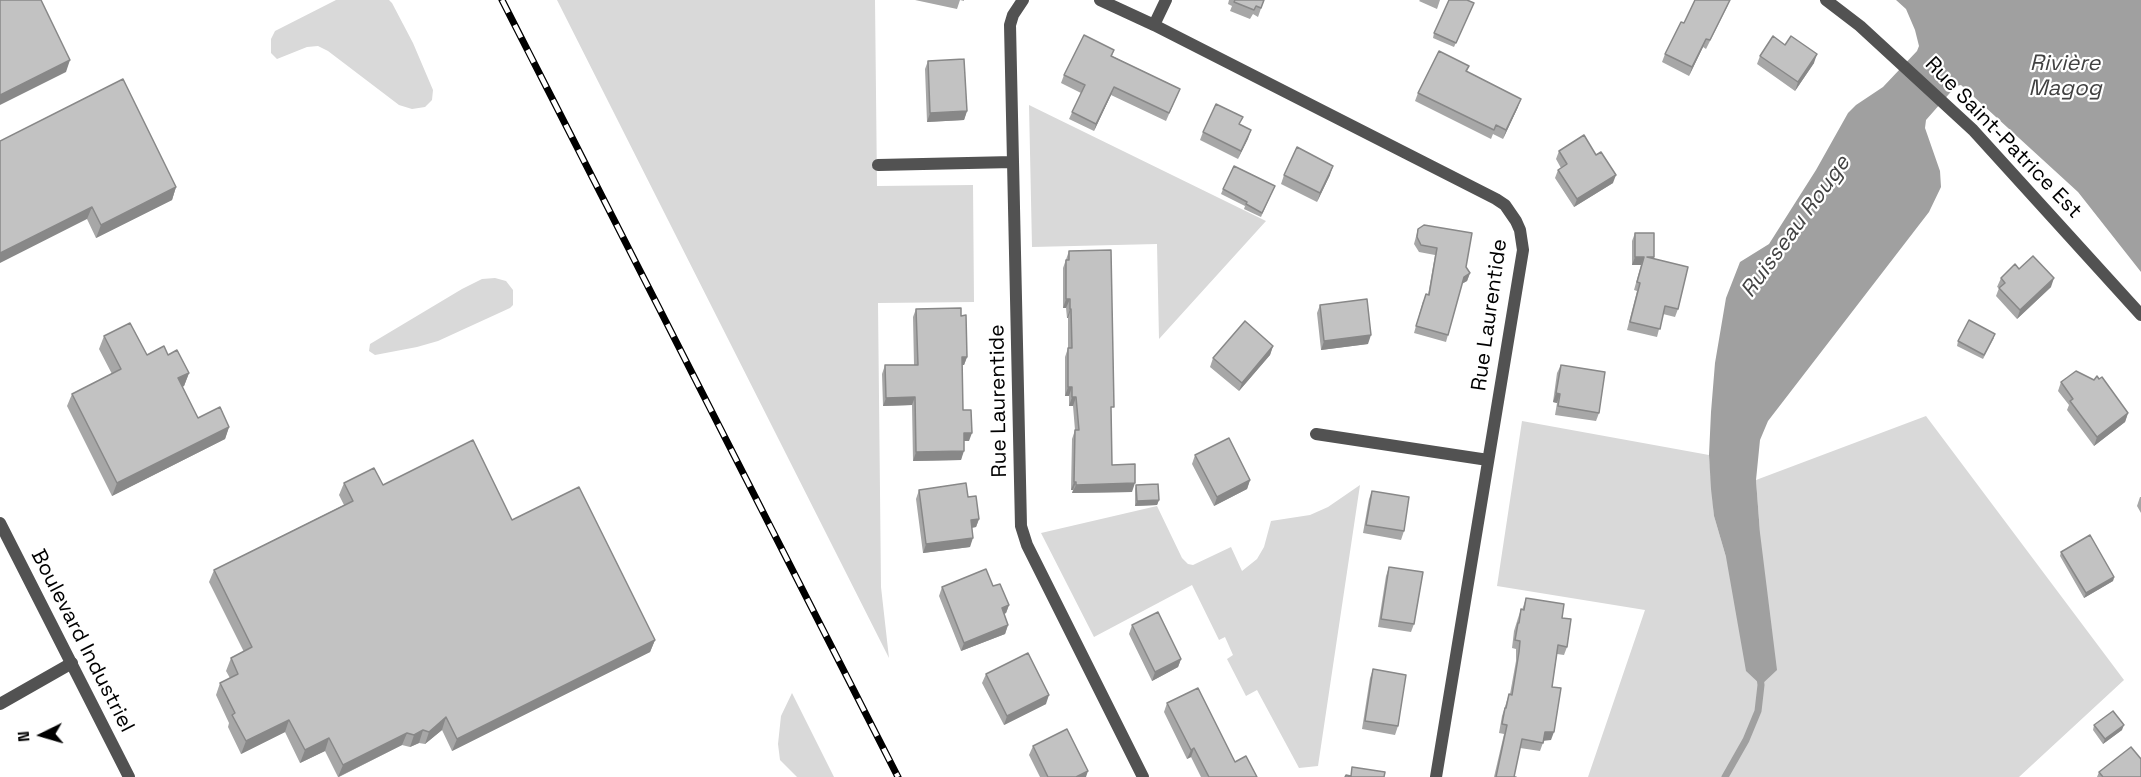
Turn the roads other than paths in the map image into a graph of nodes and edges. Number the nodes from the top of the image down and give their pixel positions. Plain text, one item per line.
1 (1023, 0) edge
2 (1100, 0) edge
3 (1166, 0) edge
4 (1826, 0) edge
5 (1155, 25) junction
6 (1013, 162) junction
7 (878, 165) dead end
8 (2141, 315) edge
9 (1316, 434) dead end
10 (1488, 460) junction
11 (0, 523) edge
12 (72, 663) junction
13 (0, 704) edge
14 (129, 777) edge
15 (1143, 777) edge
16 (1436, 777) edge

1 - 6 street, Rue Laurentide
2 - 5 street, Rue Laurentide
3 - 5 street
4 - 8 street, Rue Saint-Patrice Est
5 - 10 street, Rue Laurentide
6 - 7 street
6 - 15 street, Rue Laurentide
9 - 10 street
10 - 16 street, Rue Laurentide
11 - 12 street, Boulevard Industriel
12 - 13 street
12 - 14 street, Boulevard Industriel

